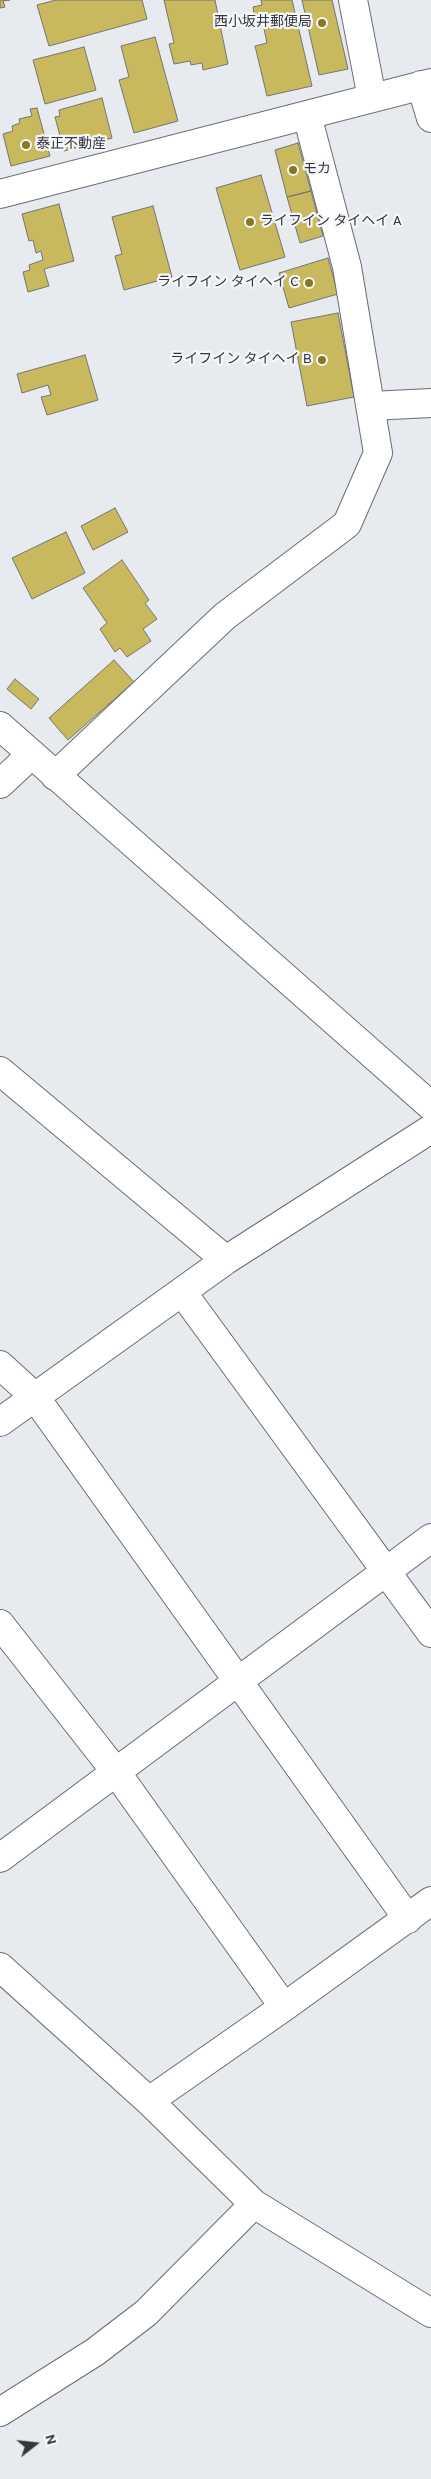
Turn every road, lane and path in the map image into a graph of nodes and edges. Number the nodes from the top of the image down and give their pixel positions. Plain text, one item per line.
1 (353, 0) edge
2 (426, 84) edge
3 (372, 98) junction
4 (307, 115) junction
5 (431, 118) edge
6 (0, 194) edge
7 (431, 403) edge
8 (371, 406) junction
9 (0, 726) edge
10 (32, 754) junction
11 (55, 776) junction
12 (0, 784) edge
13 (0, 1071) edge
14 (431, 1106) edge
15 (431, 1129) edge
16 (226, 1260) junction
17 (182, 1292) junction
18 (0, 1365) edge
19 (35, 1397) junction
20 (0, 1422) edge
21 (431, 1538) edge
22 (386, 1571) junction
23 (0, 1624) edge
24 (431, 1633) edge
25 (238, 1682) junction
26 (116, 1772) junction
27 (0, 1858) edge
28 (431, 1901) edge
29 (408, 1919) junction
30 (0, 1967) edge
31 (284, 2007) junction
32 (149, 2100) junction
33 (254, 2204) junction
34 (431, 2313) edge
35 (0, 2412) edge

1 - 3 street
2 - 3 street
2 - 5 street
3 - 4 street
4 - 6 street
4 - 8 street
7 - 8 street
8 - 11 street
9 - 10 street
10 - 11 street
10 - 12 street
11 - 14 street
13 - 16 street
15 - 16 street
16 - 17 street
17 - 19 street
17 - 22 street
18 - 19 street
19 - 20 street
19 - 25 street
21 - 22 street
22 - 24 street
22 - 25 street
23 - 26 street
25 - 26 street
25 - 29 street
26 - 27 street
26 - 31 street
28 - 29 street
29 - 31 street
30 - 32 street
31 - 32 street
32 - 33 street
33 - 34 street
33 - 35 street

